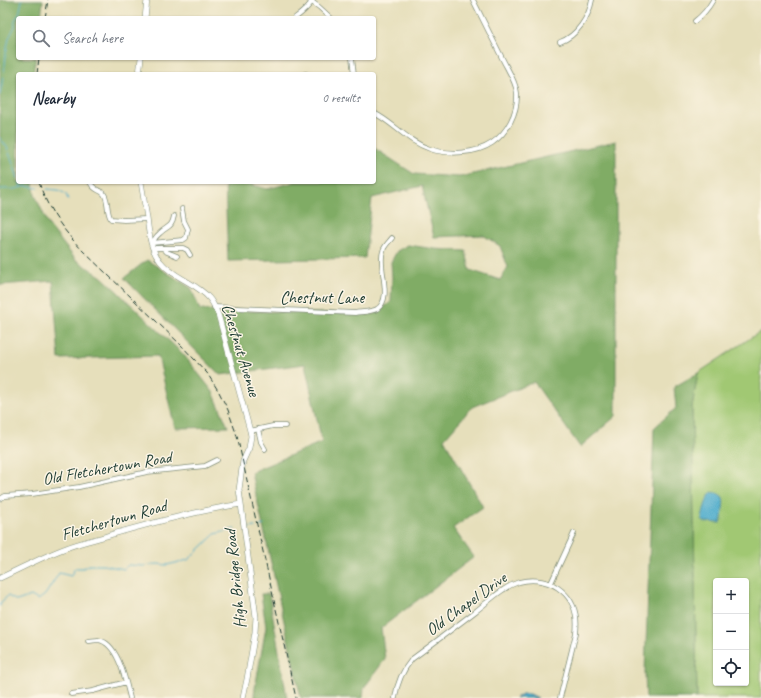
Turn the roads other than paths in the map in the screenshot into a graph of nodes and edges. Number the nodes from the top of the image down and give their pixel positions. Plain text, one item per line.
1 (147, 0) edge
2 (473, 0) edge
3 (592, 0) edge
4 (713, 0) edge
5 (311, 1) edge
6 (145, 16) edge
7 (298, 16) edge
8 (329, 16) edge
9 (695, 21) dead end
10 (560, 42) dead end
11 (141, 60) edge
12 (352, 60) edge
13 (139, 72) edge
14 (354, 72) edge
15 (376, 114) edge
16 (91, 184) edge
17 (141, 184) edge
18 (182, 209) dead end
19 (174, 216) dead end
20 (147, 219) junction
21 (392, 238) dead end
22 (152, 246) junction
23 (163, 248) junction
24 (190, 255) dead end
25 (176, 256) dead end
26 (214, 307) junction
27 (285, 426) dead end
28 (258, 429) junction
29 (250, 431) junction
30 (266, 449) dead end
31 (217, 460) dead end
32 (1, 498) edge
33 (240, 504) junction
34 (574, 533) dead end
35 (0, 578) edge
36 (551, 583) junction
37 (88, 641) dead end
38 (126, 682) junction
39 (71, 694) dead end
40 (130, 698) edge
41 (243, 698) edge
42 (395, 698) edge
43 (560, 698) edge

1 - 6 street
2 - 15 street
3 - 10 street
4 - 9 street
5 - 7 street
5 - 8 street
11 - 13 street
12 - 14 street
16 - 20 street
17 - 20 street, Chestnut Avenue
18 - 22 street
19 - 22 street
20 - 22 street, Chestnut Avenue
21 - 26 street, Chestnut Lane
22 - 23 street
22 - 26 street, Chestnut Avenue
23 - 24 street
23 - 25 street
26 - 29 street, Chestnut Avenue
27 - 28 street
28 - 29 street
28 - 30 street
29 - 33 street, Chestnut Avenue
31 - 32 street, Old Fletchertown Road
33 - 35 street, Fletchertown Road
33 - 41 street, High Bridge Road
34 - 36 street
36 - 42 street, Old Chapel Drive
36 - 43 street
37 - 38 street
38 - 39 street
38 - 40 street

